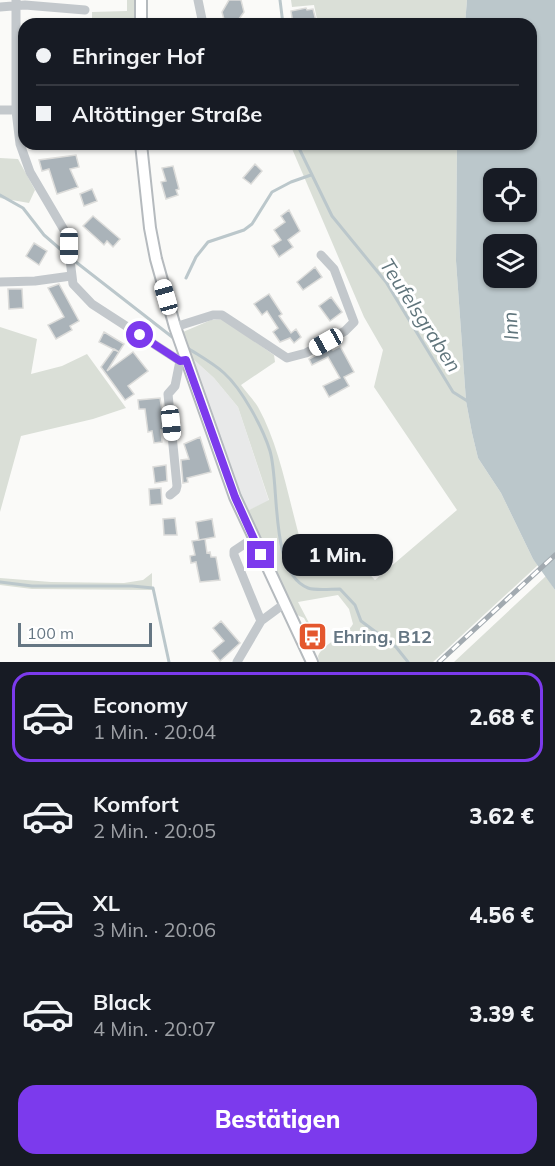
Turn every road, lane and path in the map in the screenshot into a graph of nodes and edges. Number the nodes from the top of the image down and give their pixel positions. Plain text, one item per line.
1 (141, 0) edge
2 (198, 0) edge
3 (16, 3) edge
4 (0, 8) edge
5 (85, 9) dead end
6 (141, 18) edge
7 (202, 18) edge
8 (18, 56) edge
9 (0, 110) edge
10 (18, 110) edge
11 (22, 150) edge
12 (142, 150) edge
13 (321, 255) dead end
14 (71, 276) junction
15 (0, 282) edge
16 (176, 330) junction
17 (184, 359) junction
18 (170, 495) dead end
19 (246, 543) dead end
20 (284, 604) junction
21 (261, 621) junction
22 (237, 662) edge
23 (312, 662) edge

1 - 6 main road
2 - 7 street
3 - 4 street
3 - 5 street
3 - 8 street
9 - 10 street
11 - 14 street
12 - 16 main road
13 - 16 street
14 - 15 street
14 - 17 street
16 - 17 main road
17 - 18 street
17 - 20 main road
19 - 21 street
20 - 21 street
20 - 23 main road
21 - 22 street

